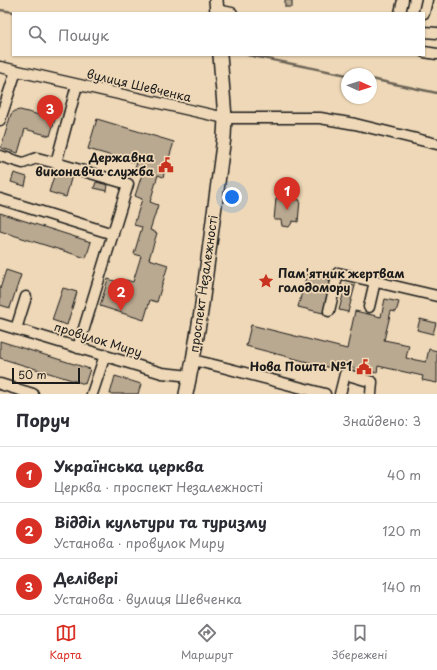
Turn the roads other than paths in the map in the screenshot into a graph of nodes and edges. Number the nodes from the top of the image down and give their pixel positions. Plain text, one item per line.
1 (403, 0) edge
2 (427, 0) edge
3 (217, 8) edge
4 (229, 12) edge
5 (400, 12) edge
6 (424, 12) edge
7 (425, 32) edge
8 (437, 33) edge
9 (425, 52) edge
10 (437, 54) edge
11 (220, 56) edge
12 (0, 67) edge
13 (16, 71) junction
14 (76, 85) junction
15 (225, 118) junction
16 (0, 120) edge
17 (437, 144) edge
18 (0, 156) edge
19 (56, 163) junction
20 (0, 199) edge
21 (113, 234) junction
22 (375, 281) junction
23 (437, 296) edge
24 (26, 297) dead end
25 (369, 307) dead end
26 (329, 311) dead end
27 (0, 324) edge
28 (16, 329) junction
29 (78, 348) junction
30 (105, 355) junction
31 (193, 360) junction
32 (190, 376) junction
33 (0, 384) edge
34 (33, 394) edge
35 (92, 394) edge
36 (186, 394) edge
37 (325, 394) edge
38 (340, 394) edge
39 (371, 394) edge

1 - 5 street
2 - 6 street
3 - 4 street
7 - 8 street
9 - 10 street
11 - 15 main road, проспект Незалежності
12 - 13 street, вулиця Шевченка
13 - 14 street, вулиця Шевченка
13 - 16 street
14 - 15 street, вулиця Шевченка
14 - 19 street
15 - 17 street, вулиця Шевченка
15 - 31 main road, проспект Незалежності
18 - 19 street
19 - 21 street
20 - 21 street
21 - 29 street
22 - 23 street
22 - 25 street
22 - 26 street
24 - 28 street
27 - 28 street, провулок Миру
28 - 29 street, провулок Миру
29 - 30 street, провулок Миру
30 - 32 street, провулок Миру
30 - 35 street
31 - 32 main road, проспект Незалежності
31 - 37 street
32 - 36 main road, проспект Незалежності
33 - 34 street
38 - 39 street

